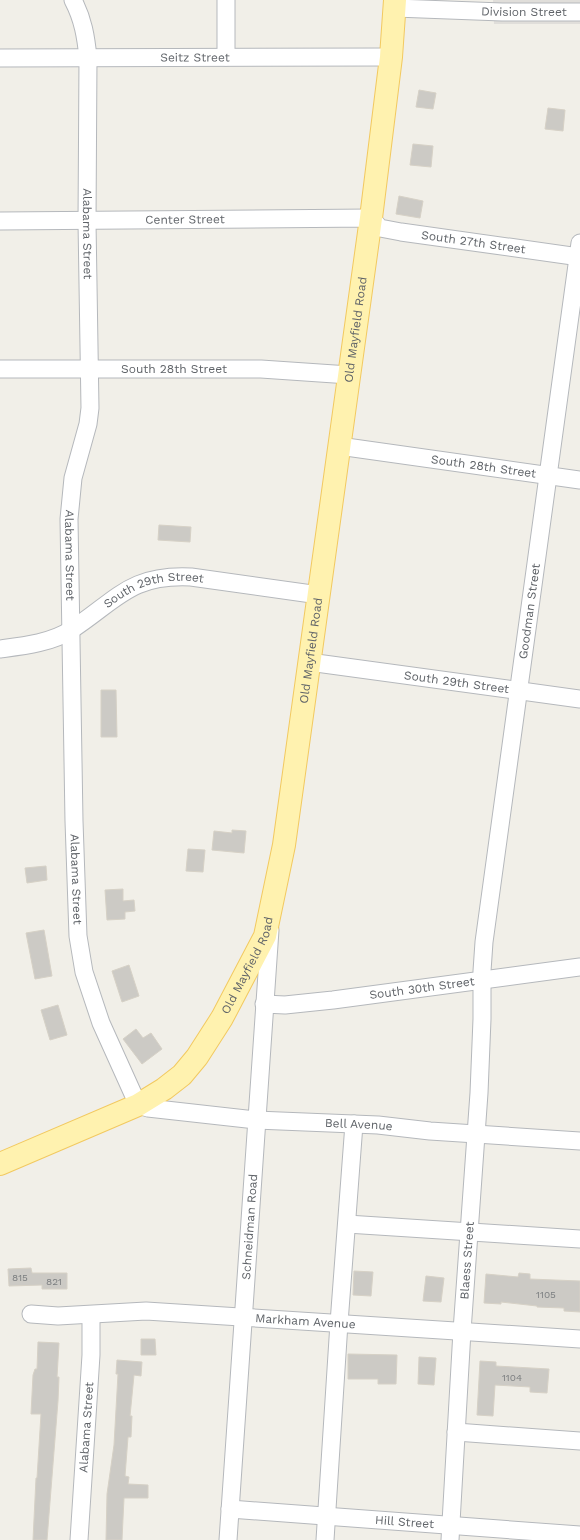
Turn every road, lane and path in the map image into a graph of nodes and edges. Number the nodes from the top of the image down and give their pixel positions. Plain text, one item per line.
1 (73, 0) edge
2 (226, 0) edge
3 (395, 4) edge
4 (580, 12) edge
5 (226, 57) junction
6 (391, 57) junction
7 (0, 58) edge
8 (88, 58) junction
9 (371, 218) junction
10 (0, 221) edge
11 (87, 222) junction
12 (579, 252) edge
13 (0, 369) edge
14 (91, 370) junction
15 (349, 375) junction
16 (339, 446) junction
17 (548, 476) junction
18 (580, 480) edge
19 (318, 595) junction
20 (70, 630) junction
21 (0, 648) edge
22 (309, 662) junction
23 (519, 691) junction
24 (580, 699) edge
25 (271, 914) junction
26 (580, 967) edge
27 (482, 980) junction
28 (264, 1004) junction
29 (138, 1105) junction
30 (256, 1120) junction
31 (354, 1124) junction
32 (476, 1134) junction
33 (580, 1141) edge
34 (0, 1164) edge
35 (347, 1224) junction
36 (469, 1232) junction
37 (580, 1239) edge
38 (31, 1314) dead end
39 (91, 1315) junction
40 (242, 1316) junction
41 (339, 1323) junction
42 (462, 1331) junction
43 (580, 1339) edge
44 (456, 1432) junction
45 (580, 1442) edge
46 (230, 1509) junction
47 (327, 1517) junction
48 (450, 1532) edge
49 (580, 1535) edge
50 (79, 1540) edge
51 (228, 1540) edge
52 (325, 1540) edge

1 - 8 street, Alabama Street
2 - 5 street
3 - 4 street, Division Street
3 - 6 main road, Old Mayfield Road
5 - 6 street, Seitz Street
5 - 8 street, Seitz Street
6 - 9 main road, Old Mayfield Road
7 - 8 street, Seitz Street
8 - 11 street, Alabama Street
9 - 11 street, Center Street
9 - 12 street, South 27th Street
9 - 15 main road, Old Mayfield Road
10 - 11 street, Center Street
11 - 14 street, Alabama Street
12 - 17 street, Goodman Street
13 - 14 street, South 28th Street
14 - 15 street, South 28th Street
14 - 20 street, Alabama Street
15 - 16 main road, Old Mayfield Road
16 - 17 street, South 28th Street
16 - 19 main road, Old Mayfield Road
17 - 18 street, South 28th Street
17 - 23 street, Goodman Street
19 - 20 street, South 29th Street
19 - 22 main road, Old Mayfield Road
20 - 21 street, South 29th Street
20 - 29 street, Alabama Street
22 - 23 street, South 29th Street
22 - 25 main road, Old Mayfield Road
23 - 24 street, South 29th Street
23 - 27 street, Goodman Street
25 - 28 street, Schneidman Road
25 - 29 main road, Old Mayfield Road
26 - 27 street, South 30th Street
27 - 28 street, South 30th Street
27 - 32 street, Blaess Street
28 - 30 street, Schneidman Road
29 - 30 street, Bell Avenue
29 - 34 main road, Old Mayfield Road
30 - 31 street, Bell Avenue
30 - 40 street, Schneidman Road
31 - 32 street, Bell Avenue
31 - 35 street
32 - 33 street, Bell Avenue
32 - 36 street, Blaess Street
35 - 36 street
35 - 41 street
36 - 37 street
36 - 42 street, Blaess Street
38 - 39 street, Markham Avenue
39 - 40 street, Markham Avenue
39 - 50 street, Alabama Street
40 - 41 street, Markham Avenue
40 - 46 street, Schneidman Road
41 - 42 street, Markham Avenue
41 - 47 street
42 - 43 street, Markham Avenue
42 - 44 street, Blaess Street
44 - 45 street
44 - 48 street, Blaess Street
46 - 47 street, Hill Street
46 - 51 street, Schneidman Road
47 - 48 street, Hill Street
47 - 52 street
48 - 49 street, Hill Street

